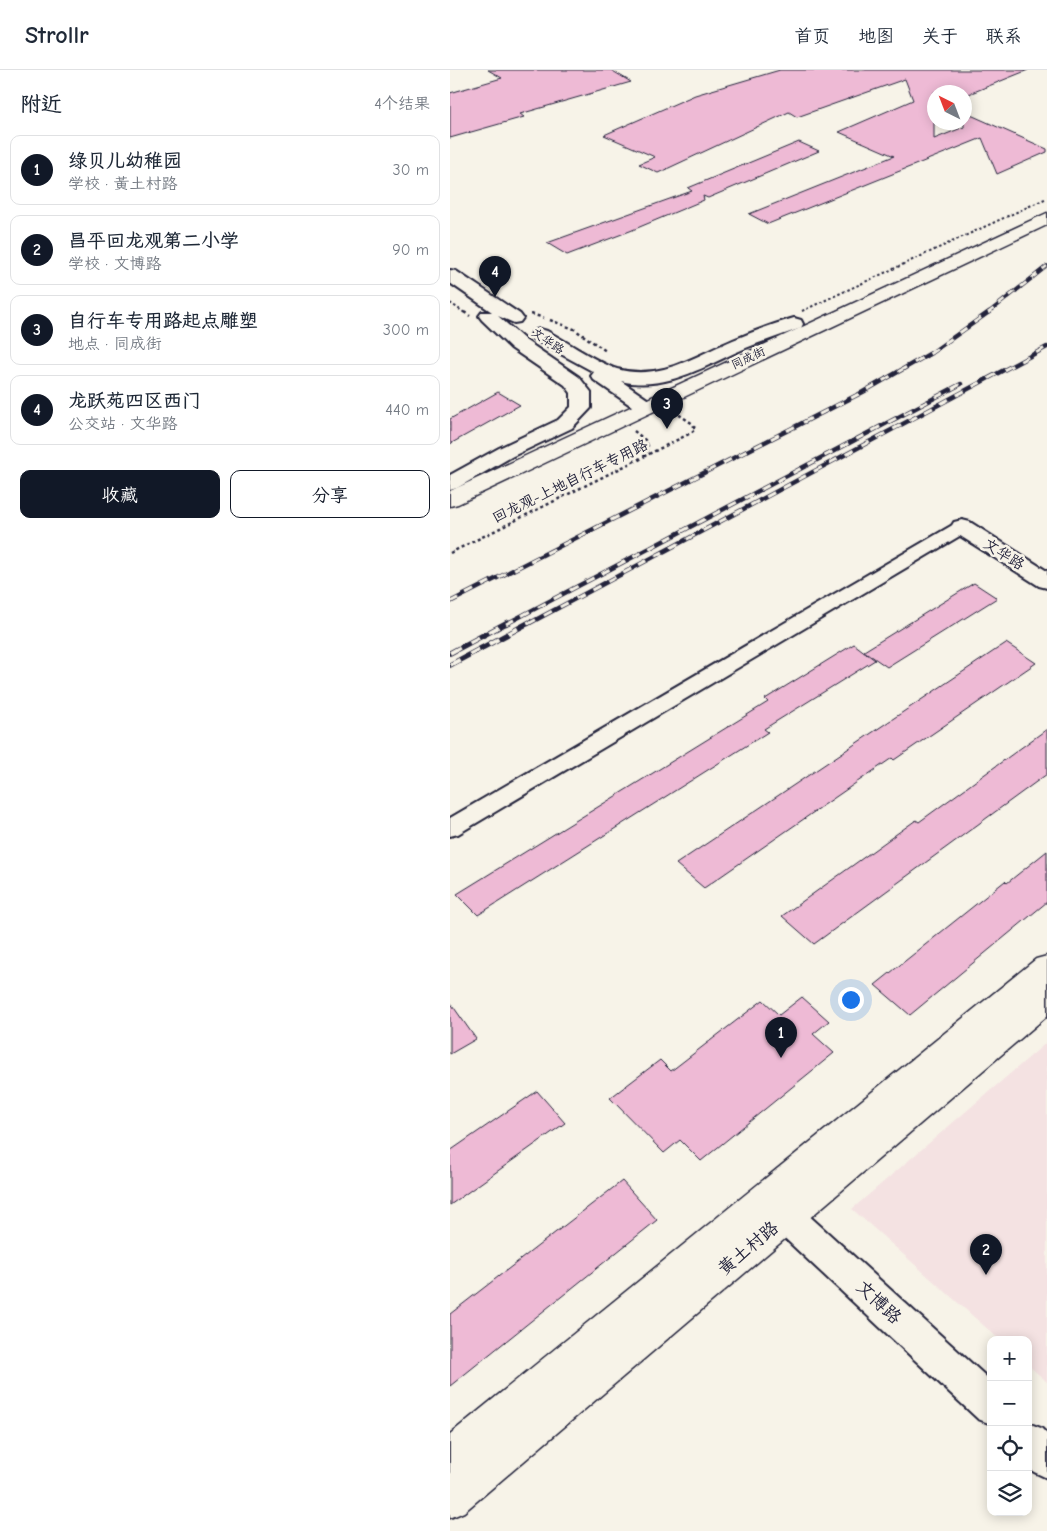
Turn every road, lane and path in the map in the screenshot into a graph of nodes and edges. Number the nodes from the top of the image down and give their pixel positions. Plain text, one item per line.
1 (1047, 198) edge
2 (1047, 206) edge
3 (1047, 218) edge
4 (450, 275) edge
5 (450, 297) edge
6 (529, 313) dead end
7 (482, 318) junction
8 (795, 319) junction
9 (540, 335) junction
10 (606, 352) dead end
11 (670, 408) dead end
12 (632, 410) junction
13 (636, 462) junction
14 (450, 484) edge
15 (450, 499) edge
16 (962, 527) joint
17 (450, 553) edge
18 (1047, 581) edge
19 (450, 828) edge
20 (1047, 968) edge
21 (1047, 998) edge
22 (777, 1207) junction
23 (987, 1402) edge
24 (1032, 1445) edge
25 (450, 1459) edge
26 (1047, 1459) edge
27 (450, 1498) edge

1 - 8 path
2 - 8 main road, 同成街
3 - 12 main road, 同成街
4 - 9 street, 文华路
5 - 7 street, 文华路
5 - 7 path
6 - 10 path
7 - 12 street, 文华路
7 - 14 street
8 - 9 street
8 - 12 main road, 同成街
9 - 12 street, 文华路
11 - 13 path, 回龙观-上地自行车专用路
12 - 13 path
12 - 14 main road, 同成街
12 - 15 main road, 同成街
13 - 17 path, 回龙观-上地自行车专用路
16 - 18 street, 文华路
16 - 19 street
20 - 22 main road, 黄土村路
21 - 22 main road, 黄土村路
22 - 23 street, 文博路
22 - 25 main road, 黄土村路
22 - 27 main road, 黄土村路
24 - 26 street

